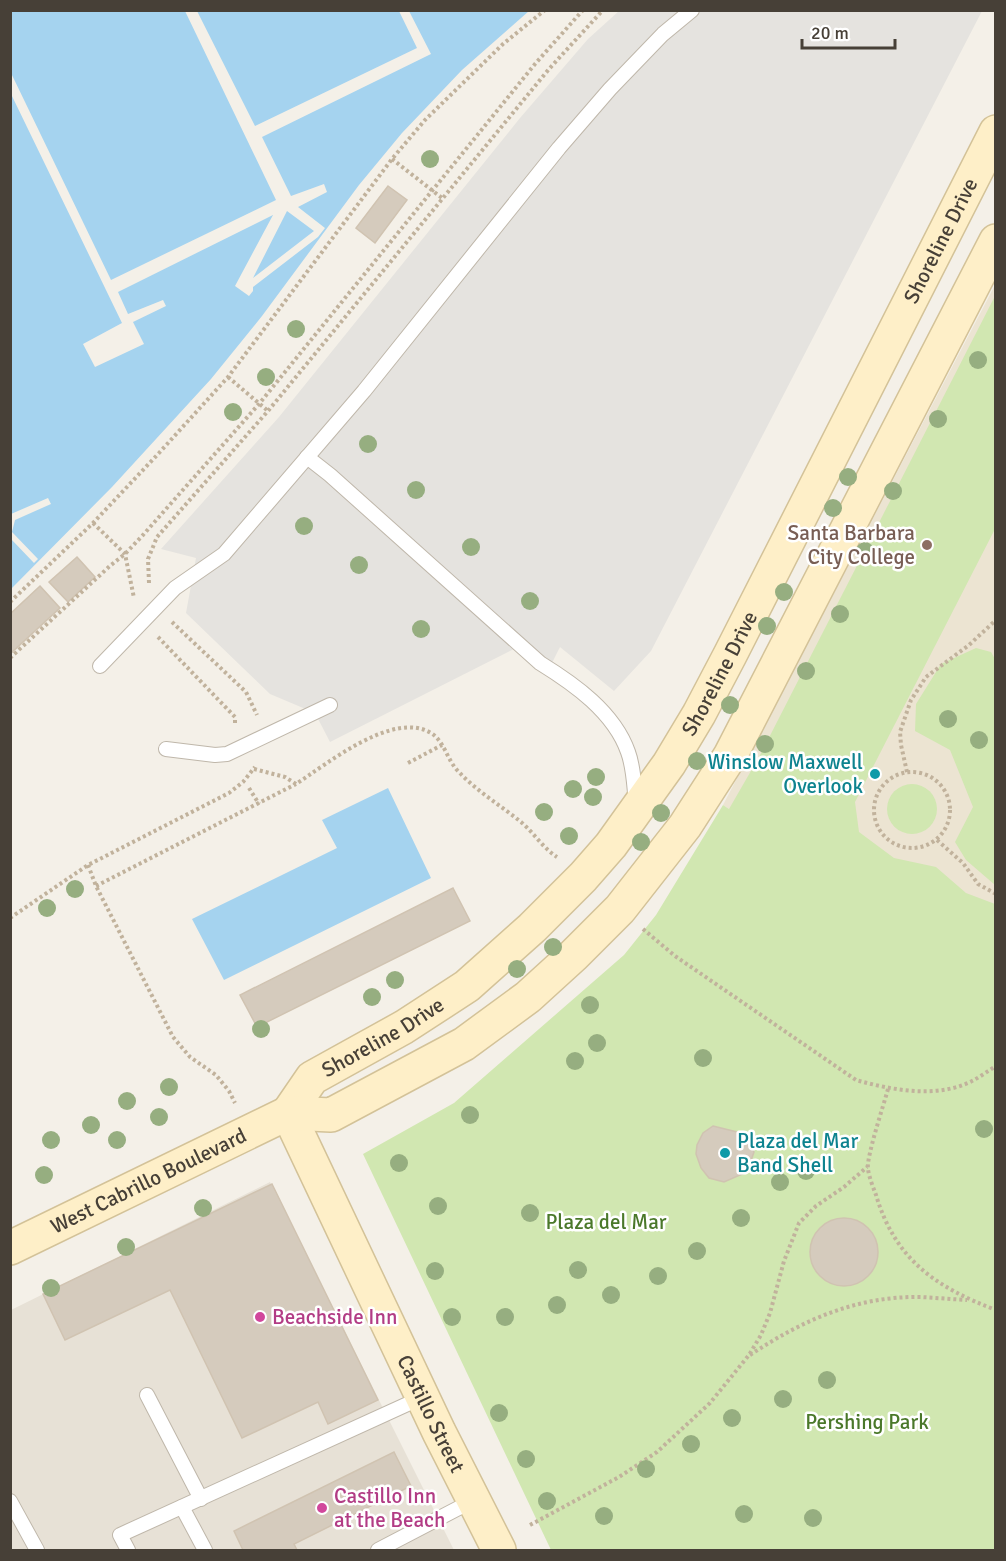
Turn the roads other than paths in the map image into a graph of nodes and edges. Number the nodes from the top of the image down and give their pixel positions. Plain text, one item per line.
1 (692, 10) edge
2 (996, 132) edge
3 (996, 242) edge
4 (307, 457) junction
5 (100, 666) dead end
6 (330, 705) dead end
7 (166, 749) dead end
8 (636, 811) junction
9 (288, 1113) junction
10 (10, 1248) edge
11 (147, 1395) dead end
12 (423, 1397) junction
13 (201, 1498) junction
14 (474, 1500) junction
15 (10, 1501) edge
16 (182, 1507) junction
17 (37, 1551) edge
18 (128, 1551) edge
19 (205, 1551) edge
20 (378, 1551) edge
21 (499, 1551) edge

1 - 4 lane
2 - 8 main road, Shoreline Drive
3 - 9 main road, Shoreline Drive
4 - 5 lane
4 - 8 lane
6 - 7 lane
8 - 9 main road, Shoreline Drive
9 - 10 main road, West Cabrillo Boulevard
9 - 12 main road, Castillo Street
11 - 13 lane
12 - 13 lane
12 - 14 main road, Castillo Street
13 - 16 lane
14 - 20 lane
14 - 21 main road, Castillo Street
15 - 17 lane
16 - 18 lane
16 - 19 lane

